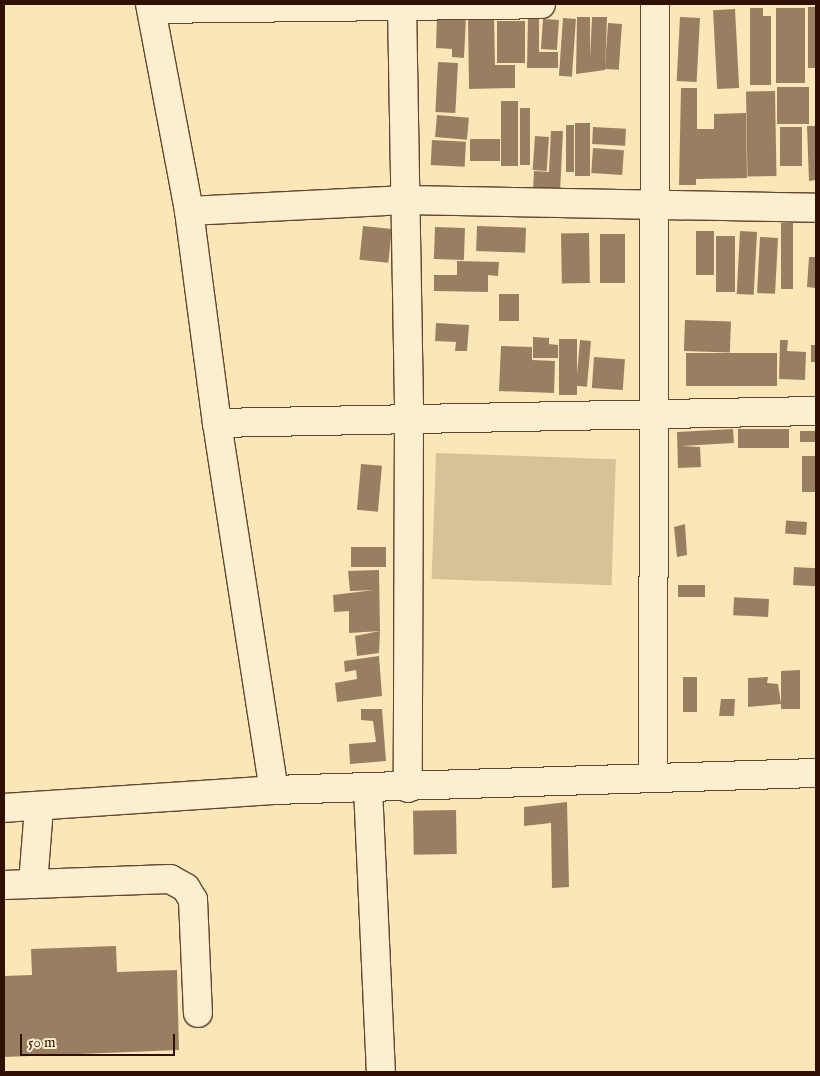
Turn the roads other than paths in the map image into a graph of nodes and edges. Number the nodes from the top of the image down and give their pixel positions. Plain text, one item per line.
1 (541, 4) edge
2 (655, 4) edge
3 (402, 5) edge
4 (151, 7) edge
5 (406, 200) junction
6 (652, 203) junction
7 (816, 208) edge
8 (190, 211) junction
9 (816, 411) edge
10 (652, 413) junction
11 (409, 419) junction
12 (217, 423) junction
13 (816, 773) edge
14 (653, 776) junction
15 (368, 788) junction
16 (408, 788) junction
17 (274, 790) junction
18 (39, 807) junction
19 (4, 808) edge
20 (33, 884) junction
21 (4, 885) edge
22 (198, 1013) dead end
23 (381, 1072) edge

1 - 3 street
2 - 6 street
3 - 4 street
3 - 5 street
4 - 8 street
5 - 6 street
5 - 8 street
5 - 11 street
6 - 7 street
6 - 10 street
8 - 12 street
9 - 10 street
10 - 11 street
10 - 14 street
11 - 12 street
11 - 16 street
12 - 17 street
13 - 14 street
14 - 16 street
15 - 16 street
15 - 17 street
15 - 23 street
17 - 18 street
18 - 19 street
18 - 20 street
20 - 21 street
20 - 22 street

